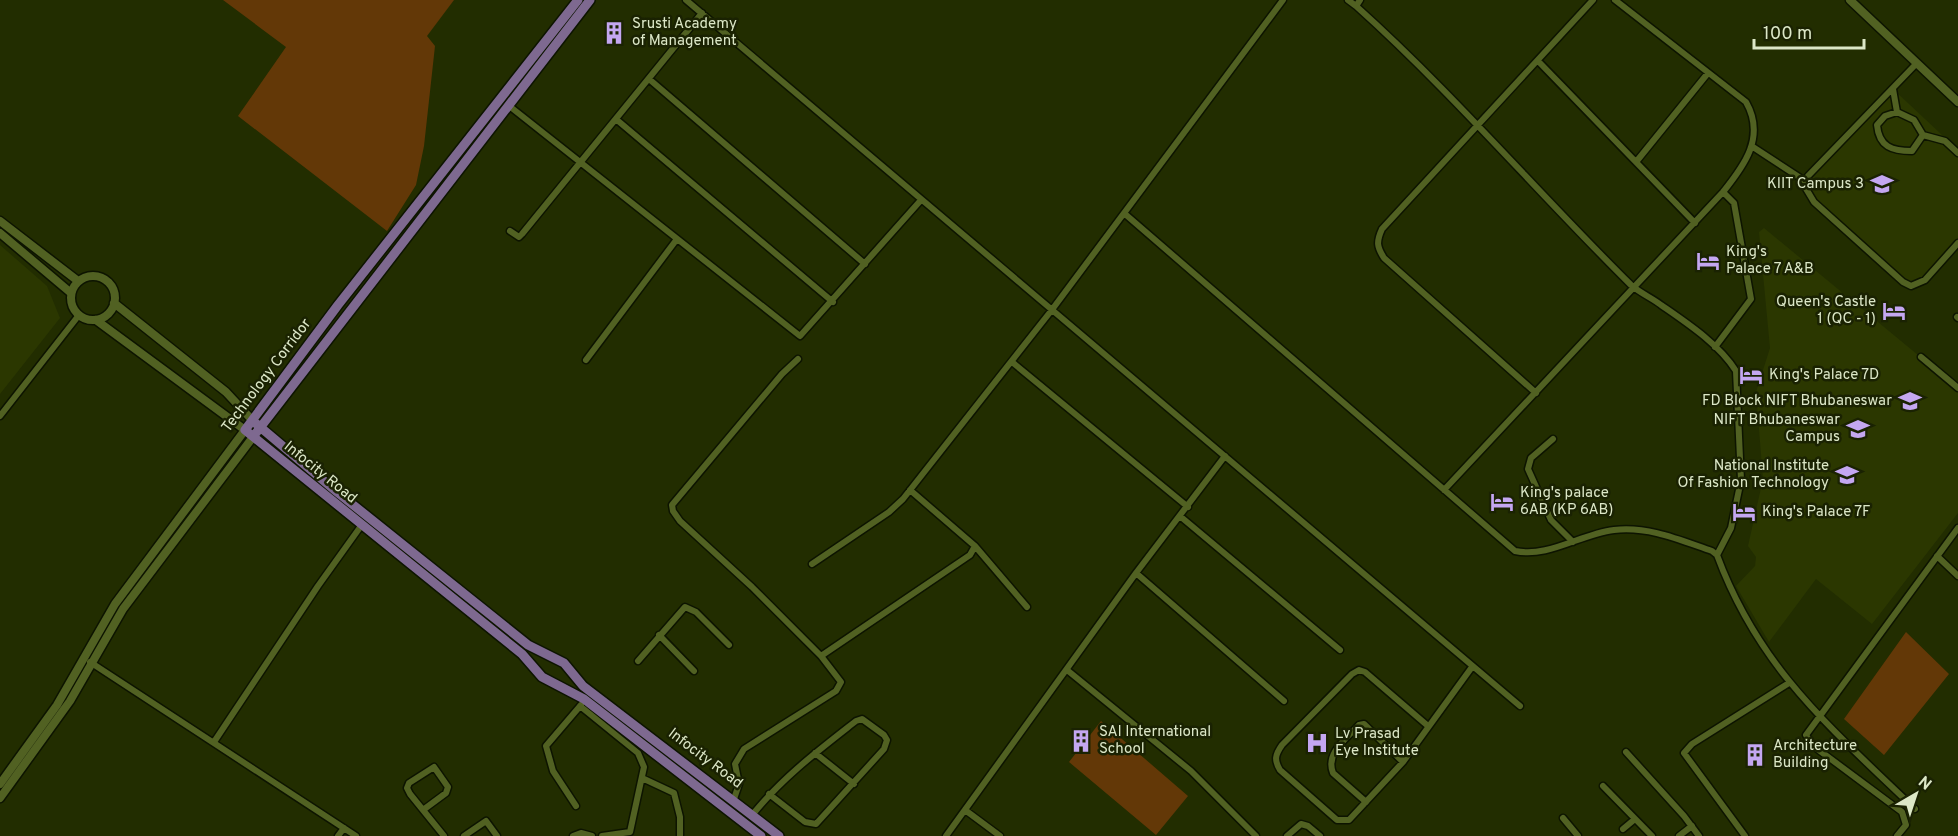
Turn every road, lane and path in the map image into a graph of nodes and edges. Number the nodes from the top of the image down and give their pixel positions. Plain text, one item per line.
1 (578, 0) edge
2 (590, 0) edge
3 (686, 0) edge
4 (1283, 0) edge
5 (1348, 0) edge
6 (1593, 0) edge
7 (1615, 0) edge
8 (1850, 0) edge
9 (1358, 3) edge
10 (702, 13) junction
11 (1539, 62) junction
12 (1917, 64) junction
13 (523, 69) junction
14 (1708, 73) junction
15 (531, 75) junction
16 (649, 79) junction
17 (1893, 89) junction
18 (1958, 102) edge
19 (508, 105) junction
20 (1897, 112) junction
21 (617, 120) junction
22 (1478, 123) junction
23 (1923, 135) junction
24 (1753, 147) junction
25 (1958, 153) edge
26 (1636, 162) junction
27 (580, 163) junction
28 (1805, 181) junction
29 (1723, 192) junction
30 (921, 200) junction
31 (1125, 214) junction
32 (0, 221) edge
33 (1695, 223) junction
34 (510, 231) dead end
35 (0, 233) edge
36 (677, 239) junction
37 (1958, 243) edge
38 (865, 264) junction
39 (78, 281) junction
40 (1634, 287) junction
41 (71, 293) junction
42 (833, 302) junction
43 (114, 303) junction
44 (1051, 311) junction
45 (79, 315) junction
46 (96, 320) junction
47 (1715, 347) junction
48 (1921, 357) dead end
49 (798, 359) dead end
50 (586, 360) dead end
51 (1012, 362) junction
52 (1958, 388) edge
53 (1536, 393) junction
54 (0, 416) edge
55 (253, 421) junction
56 (260, 428) junction
57 (245, 430) junction
58 (253, 437) junction
59 (1553, 439) dead end
60 (1225, 456) junction
61 (910, 490) junction
62 (1444, 490) junction
63 (1188, 507) junction
64 (1181, 517) junction
65 (362, 526) junction
66 (1958, 528) edge
67 (1573, 542) junction
68 (975, 546) junction
69 (1717, 555) junction
70 (1937, 556) junction
71 (812, 564) dead end
72 (1136, 573) junction
73 (1958, 576) edge
74 (1027, 607) dead end
75 (659, 635) junction
76 (528, 645) junction
77 (729, 645) dead end
78 (1340, 650) dead end
79 (522, 654) junction
80 (821, 656) junction
81 (89, 661) junction
82 (638, 661) dead end
83 (1472, 667) junction
84 (1067, 670) junction
85 (694, 671) dead end
86 (1789, 683) junction
87 (583, 686) junction
88 (581, 700) junction
89 (1284, 700) dead end
90 (1520, 706) dead end
91 (1820, 717) junction
92 (1428, 726) junction
93 (214, 742) junction
94 (1626, 752) dead end
95 (816, 753) junction
96 (1402, 762) junction
97 (642, 778) junction
98 (0, 784) edge
99 (854, 784) junction
100 (1603, 786) dead end
101 (769, 794) junction
102 (0, 798) edge
103 (734, 799) junction
104 (1366, 802) junction
105 (576, 806) dead end
106 (1915, 809) dead end
107 (423, 810) junction
108 (965, 810) junction
109 (753, 814) junction
110 (1563, 818) dead end
111 (1635, 819) junction
112 (1692, 826) junction
113 (344, 828) junction
114 (1623, 830) dead end
115 (338, 836) edge
116 (356, 836) edge
117 (444, 836) edge
118 (464, 836) edge
119 (497, 836) edge
120 (573, 836) edge
121 (592, 836) edge
122 (602, 836) edge
123 (680, 836) edge
124 (760, 836) edge
125 (779, 836) edge
126 (946, 836) edge
127 (1000, 836) edge
128 (1256, 836) edge
129 (1287, 836) edge
130 (1320, 836) edge
131 (1578, 836) edge
132 (1652, 836) edge
133 (1680, 836) edge
134 (1699, 836) edge
135 (1745, 836) edge
136 (1897, 836) edge

1 - 13 main road, Technology Corridor
2 - 15 main road
3 - 10 street
4 - 31 street
5 - 9 street
6 - 11 street
7 - 14 street
8 - 12 street
9 - 22 street
10 - 16 street
10 - 30 street
11 - 22 street
11 - 26 street
12 - 17 street
12 - 18 street
13 - 15 main road
13 - 55 main road, Technology Corridor
14 - 24 street
14 - 26 street
15 - 19 main road
16 - 21 street
16 - 38 street
17 - 20 street
17 - 28 street
19 - 27 street
19 - 56 main road
20 - 23 street
20 - 23 street
21 - 27 street
21 - 42 street
22 - 40 street
22 - 53 street
23 - 25 street
24 - 28 street
24 - 29 street
26 - 33 street
27 - 34 street
27 - 36 street
28 - 37 street
29 - 33 street
29 - 47 street
30 - 38 street
30 - 44 street
31 - 44 street
31 - 62 street
32 - 39 street
33 - 40 street
35 - 41 street
36 - 42 street
36 - 50 street
38 - 42 street
39 - 41 street
39 - 43 street
40 - 47 street
40 - 53 street
41 - 45 street
43 - 46 street
43 - 55 street, Infocity Road
44 - 51 street
44 - 60 street
45 - 46 street
45 - 54 street
46 - 57 street, Infocity Road
47 - 69 street
48 - 52 street
49 - 80 street
51 - 61 street
51 - 63 street
53 - 62 street
55 - 56 main road, Infocity Road
55 - 57 main road, Technology Corridor
56 - 58 main road
56 - 76 main road, Infocity Road
57 - 58 main road, Infocity Road
57 - 81 street, Technology Corridor
58 - 65 main road, Infocity Road
58 - 81 street
59 - 67 street
60 - 63 street
60 - 83 street
61 - 68 street
61 - 71 street
62 - 67 street
63 - 64 street
64 - 72 street
64 - 78 street
65 - 79 main road, Infocity Road
65 - 93 street
66 - 70 street
67 - 69 street
68 - 74 street
68 - 80 street
69 - 86 street
70 - 73 street
70 - 91 street
72 - 84 street
72 - 89 street
75 - 77 street
75 - 82 street
75 - 85 street
76 - 79 main road
76 - 87 main road, Infocity Road
79 - 88 main road, Infocity Road
80 - 103 street
81 - 93 street
81 - 98 street, Technology Corridor
81 - 102 street
83 - 90 street
83 - 92 street
84 - 108 street
84 - 128 street
86 - 91 street
86 - 135 street
87 - 88 main road
87 - 103 main road, Infocity Road
88 - 97 street
88 - 105 street
88 - 124 main road, Infocity Road
91 - 106 street
91 - 136 street
92 - 96 street
92 - 104 street
93 - 113 street
94 - 112 street
95 - 99 street
95 - 99 street
95 - 101 street
96 - 104 street
96 - 104 street
97 - 122 street
97 - 123 street
99 - 101 street
100 - 111 street
101 - 109 street
103 - 109 main road, Infocity Road
107 - 107 street
107 - 117 street
108 - 126 street
108 - 127 street
109 - 125 main road, Infocity Road
110 - 131 street
111 - 114 street
111 - 132 street
112 - 133 street
112 - 134 street
113 - 115 street
113 - 116 street
118 - 119 street
120 - 121 street
129 - 130 street

